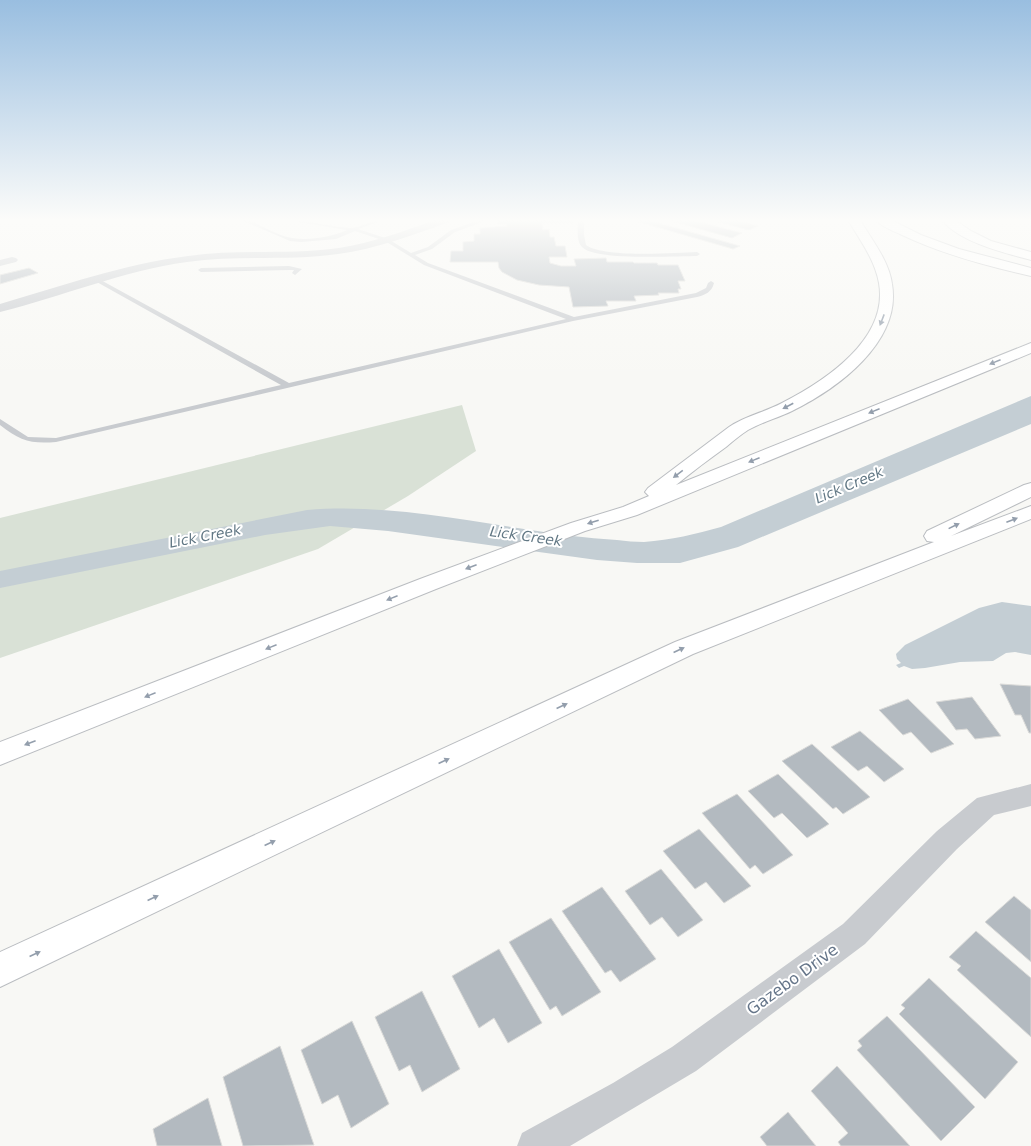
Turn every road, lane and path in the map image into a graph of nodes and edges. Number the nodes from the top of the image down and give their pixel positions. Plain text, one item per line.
1 (121, 273) edge
2 (451, 273) edge
3 (882, 273) edge
4 (97, 280) junction
5 (711, 283) dead end
6 (0, 308) edge
7 (573, 319) junction
8 (1031, 348) edge
9 (288, 386) junction
10 (0, 421) edge
11 (1031, 489) edge
12 (630, 511) junction
13 (1031, 512) edge
14 (780, 610) junction
15 (0, 754) edge
16 (1031, 794) edge
17 (0, 970) edge
18 (535, 1146) edge

1 - 4 street
2 - 7 lane
3 -> 12 highway
4 - 6 street
4 - 9 lane
5 - 7 lane
7 - 9 lane
8 -> 12 highway
9 - 10 lane
14 -> 11 highway
12 -> 15 highway
14 -> 13 highway
17 -> 14 highway
16 - 18 street, Gazebo Drive

